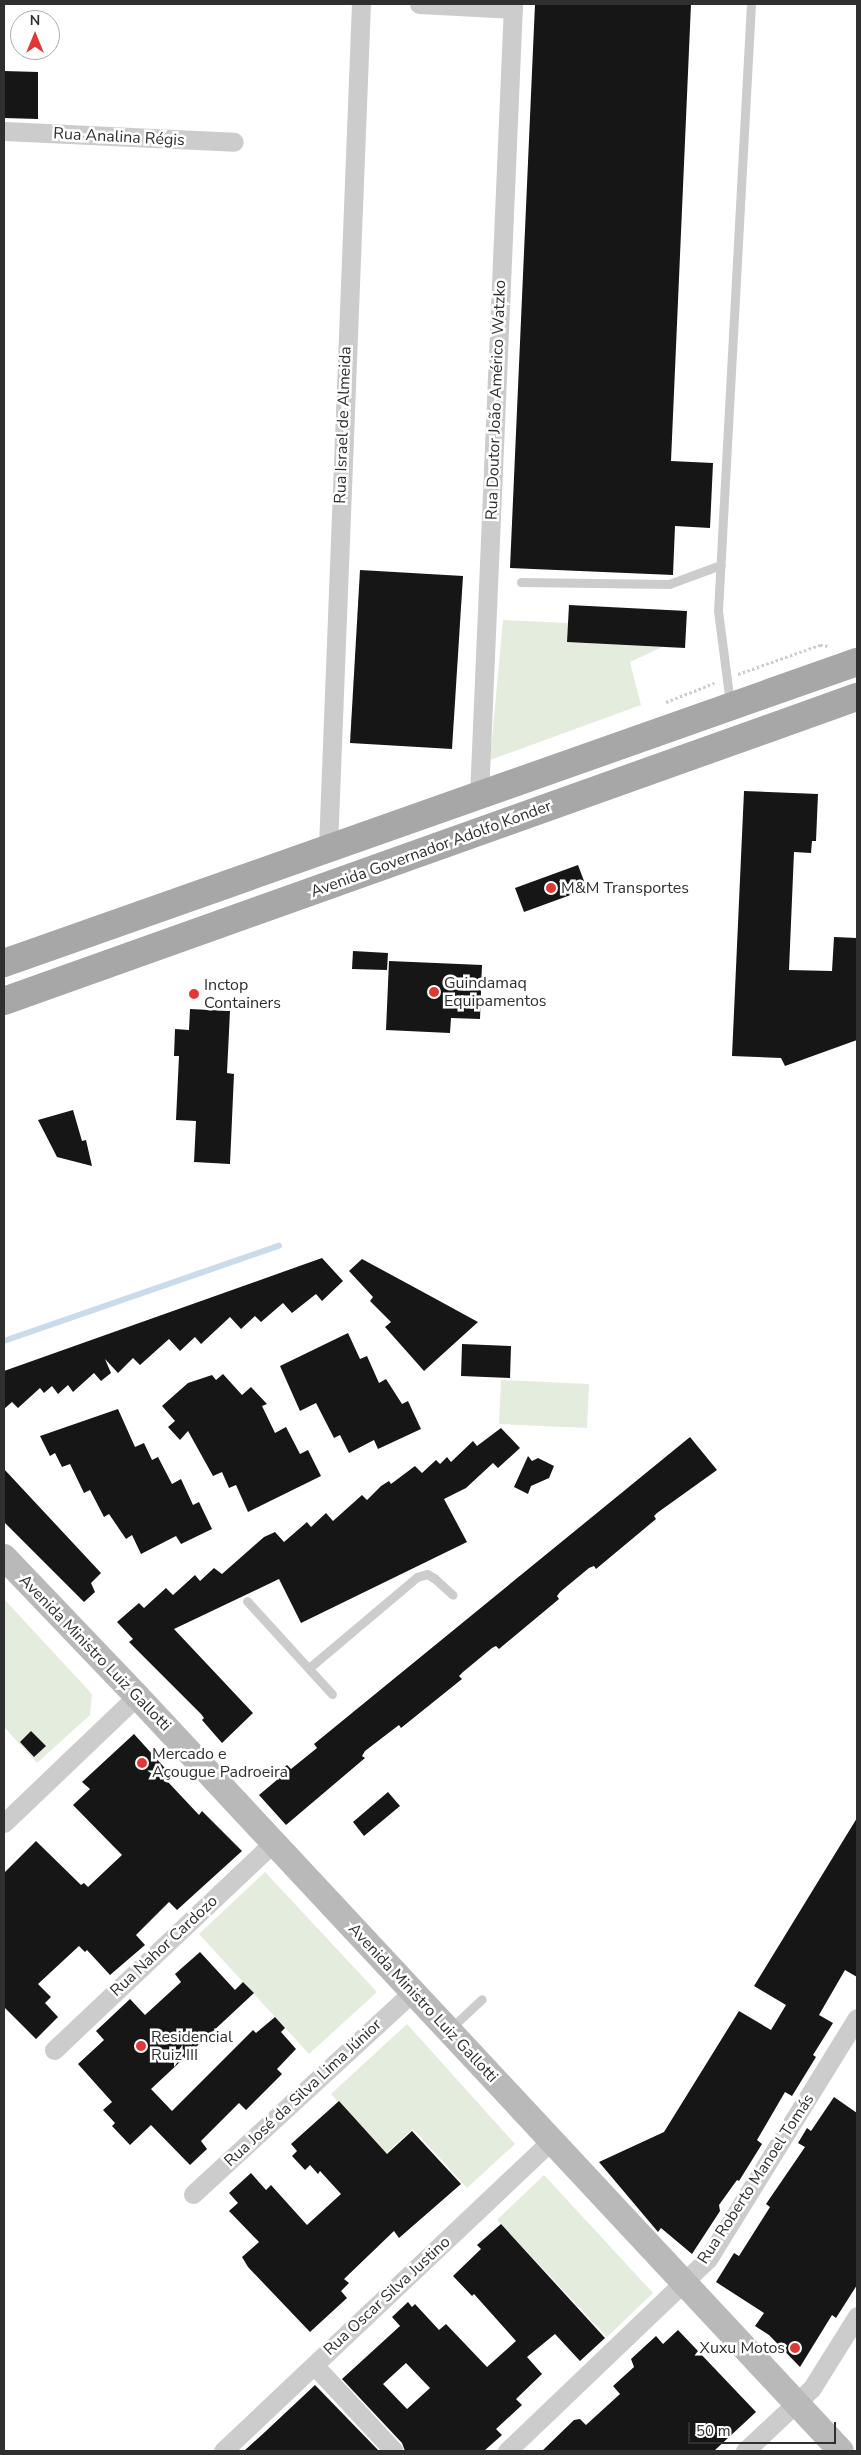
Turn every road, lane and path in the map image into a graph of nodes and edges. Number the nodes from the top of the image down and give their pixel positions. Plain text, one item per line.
1 (361, 4) edge
2 (419, 4) edge
3 (751, 4) edge
4 (513, 6) edge
5 (4, 131) edge
6 (234, 142) dead end
7 (721, 565) junction
8 (521, 582) dead end
9 (857, 662) edge
10 (857, 697) edge
11 (730, 708) junction
12 (479, 796) junction
13 (328, 847) junction
14 (4, 963) edge
15 (4, 1001) edge
16 (4, 1557) edge
17 (453, 1595) dead end
18 (247, 1601) dead end
19 (309, 1668) junction
20 (332, 1694) dead end
21 (137, 1696) junction
22 (4, 1823) edge
23 (273, 1843) junction
24 (413, 1992) junction
25 (482, 1999) dead end
26 (857, 2018) edge
27 (448, 2030) junction
28 (54, 2050) dead end
29 (551, 2141) junction
30 (193, 2194) dead end
31 (684, 2284) junction
32 (857, 2316) edge
33 (314, 2365) junction
34 (796, 2403) junction
35 (228, 2449) edge
36 (394, 2451) edge
37 (507, 2451) edge
38 (745, 2451) edge
39 (841, 2451) edge

1 - 13 street, Rua Israel de Almeida
2 - 4 street
3 - 7 lane
4 - 12 street, Rua Doutor João Américo Watzko
5 - 6 street, Rua Analina Régis
7 - 8 lane
7 - 11 lane
9 - 11 main road, Avenida Governador Adolfo Konder
10 - 15 main road, Avenida Governador Adolfo Konder
11 - 12 main road, Avenida Governador Adolfo Konder
12 - 13 main road, Avenida Governador Adolfo Konder
13 - 14 main road, Avenida Governador Adolfo Konder
16 - 21 street, Avenida Ministro Luiz Gallotti
17 - 19 lane
18 - 19 lane
19 - 20 lane
21 - 22 street
21 - 23 street, Avenida Ministro Luiz Gallotti
23 - 24 street, Avenida Ministro Luiz Gallotti
23 - 28 street, Rua Nahor Cardozo
24 - 27 street, Avenida Ministro Luiz Gallotti
24 - 30 street, Rua José da Silva Lima Júnior
25 - 27 lane
26 - 31 street, Rua Roberto Manoel Tomás
27 - 29 street, Avenida Ministro Luiz Gallotti
29 - 31 street, Avenida Ministro Luiz Gallotti
29 - 33 street, Rua Oscar Silva Justino
31 - 34 street, Avenida Ministro Luiz Gallotti
31 - 37 street, Rua Roberto Manoel Tomás
32 - 34 street
33 - 35 street, Rua Oscar Silva Justino
33 - 36 street
34 - 38 street
34 - 39 street, Avenida Ministro Luiz Gallotti

